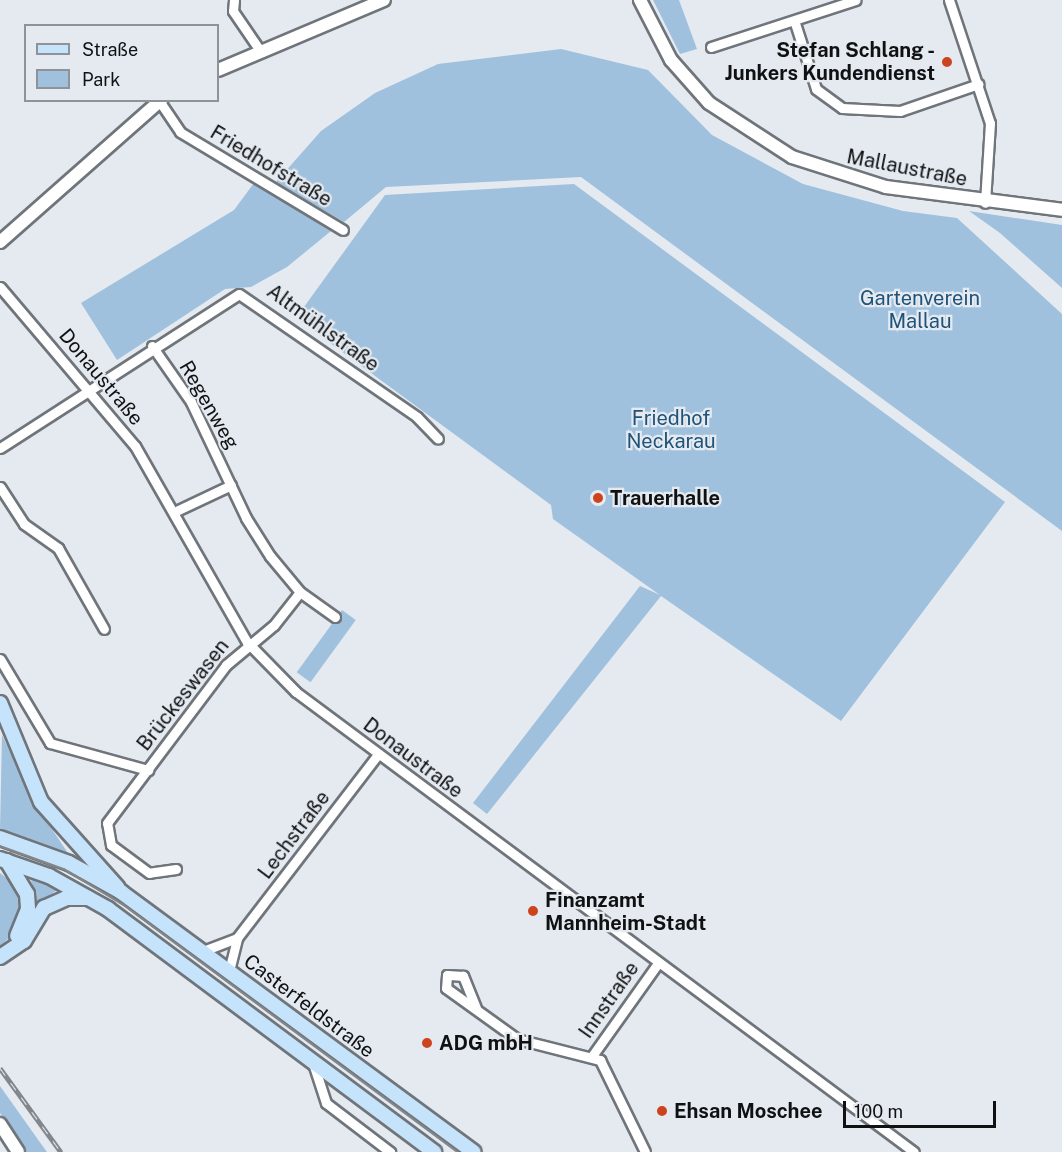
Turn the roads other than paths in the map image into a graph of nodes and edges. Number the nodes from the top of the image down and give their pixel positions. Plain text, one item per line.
1 (234, 0) edge
2 (384, 0) edge
3 (640, 0) edge
4 (856, 0) edge
5 (949, 0) edge
6 (795, 22) junction
7 (711, 47) dead end
8 (261, 52) junction
9 (219, 70) edge
10 (979, 84) junction
11 (160, 102) edge
12 (162, 102) edge
13 (986, 203) junction
14 (1062, 210) edge
15 (344, 230) dead end
16 (0, 242) edge
17 (0, 287) edge
18 (152, 346) junction
19 (89, 388) junction
20 (438, 439) dead end
21 (0, 448) edge
22 (231, 485) junction
23 (0, 487) edge
24 (174, 512) junction
25 (300, 592) junction
26 (336, 617) dead end
27 (104, 629) dead end
28 (248, 642) junction
29 (0, 659) edge
30 (0, 703) edge
31 (378, 754) junction
32 (148, 770) junction
33 (0, 838) edge
34 (4, 860) edge
35 (176, 869) dead end
36 (121, 892) junction
37 (91, 898) junction
38 (237, 938) junction
39 (0, 951) edge
40 (203, 951) junction
41 (0, 957) edge
42 (658, 963) junction
43 (230, 971) junction
44 (476, 1008) dead end
45 (592, 1056) junction
46 (313, 1063) junction
47 (0, 1124) edge
48 (18, 1152) edge
49 (390, 1152) edge
50 (434, 1152) edge
51 (474, 1152) edge
52 (645, 1152) edge
53 (914, 1152) edge

1 - 8 street
2 - 8 main road
3 - 13 main road, Mallaustraße
4 - 6 street
5 - 10 street
6 - 7 street
6 - 10 street
8 - 9 main road
10 - 13 street
11 - 16 main road
12 - 15 street, Friedhofstraße
13 - 14 main road, Mallaustraße
17 - 19 street, Donaustraße
18 - 19 street, Altmühlstraße
18 - 20 street, Altmühlstraße
18 - 22 street, Regenweg
19 - 21 street
19 - 24 street, Donaustraße
22 - 24 street
22 - 25 street, Regenweg
23 - 27 street
24 - 28 street, Donaustraße
25 - 26 street, Regenweg
25 - 28 street
28 - 31 street, Donaustraße
28 - 32 street, Brückeswasen
29 - 32 street, Brückeswasen
30 - 36 main road
31 - 38 street, Lechstraße
31 - 42 street, Donaustraße
32 - 35 street, Brückeswasen
33 - 36 main road
34 - 37 main road
34 - 39 main road
36 - 40 main road, Casterfeldstraße
37 - 41 main road
37 - 46 main road
38 - 40 street
38 - 43 street, Lechstraße
40 - 43 main road, Casterfeldstraße
42 - 45 street, Innstraße
42 - 53 street, Donaustraße
43 - 51 main road, Casterfeldstraße
44 - 45 street
45 - 52 street, Innstraße
46 - 49 street
46 - 50 main road
47 - 48 main road

